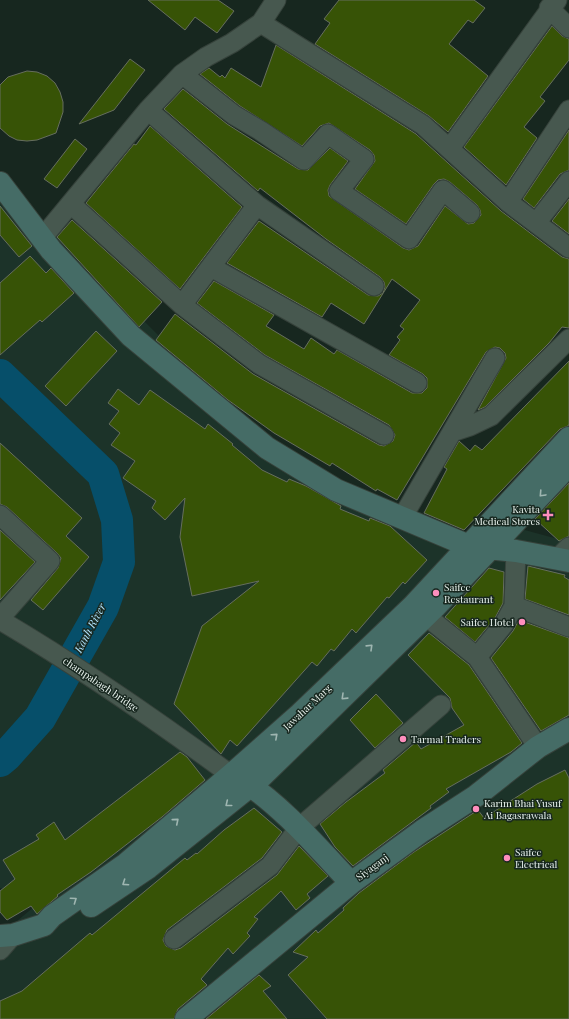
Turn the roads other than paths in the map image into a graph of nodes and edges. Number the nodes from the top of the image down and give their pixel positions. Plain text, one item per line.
1 (276, 0) edge
2 (553, 4) edge
3 (261, 23) junction
4 (569, 28) edge
5 (182, 74) junction
6 (148, 110) junction
7 (569, 110) edge
8 (450, 148) junction
9 (569, 181) edge
10 (0, 184) edge
11 (508, 202) junction
12 (71, 204) junction
13 (257, 205) junction
14 (470, 213) dead end
15 (536, 223) junction
16 (43, 237) junction
17 (569, 248) edge
18 (212, 267) junction
19 (374, 286) dead end
20 (182, 306) junction
21 (569, 339) edge
22 (495, 358) dead end
23 (417, 383) dead end
24 (452, 432) junction
25 (384, 435) dead end
26 (569, 438) edge
27 (569, 465) edge
28 (0, 515) edge
29 (402, 518) junction
30 (469, 546) junction
31 (491, 548) junction
32 (516, 551) junction
33 (565, 555) edge
34 (514, 606) junction
35 (420, 611) junction
36 (0, 619) edge
37 (569, 627) edge
38 (478, 657) junction
39 (441, 705) dead end
40 (569, 729) edge
41 (538, 748) junction
42 (232, 775) junction
43 (251, 786) junction
44 (299, 828) junction
45 (351, 883) junction
46 (48, 920) junction
47 (3, 937) edge
48 (174, 940) dead end
49 (186, 1019) edge

1 - 3 street
2 - 4 street
2 - 8 street
3 - 5 street
3 - 8 street
5 - 6 street
5 - 14 street
6 - 12 street
6 - 13 street
7 - 11 street
8 - 11 street
9 - 15 street
10 - 16 main road
11 - 15 street
12 - 16 street
12 - 20 street
13 - 18 street
13 - 19 street
15 - 17 street
16 - 29 main road
18 - 20 street
18 - 23 street
20 - 25 street
21 - 24 street
22 - 24 street
24 - 29 street
26 - 30 main road, Jawahar Marg
27 -> 31 main road
28 - 36 street
29 - 30 main road
30 - 31 main road
30 - 35 main road, Jawahar Marg
31 - 32 main road
31 - 35 main road
32 - 33 main road
32 - 34 street
34 - 37 street
34 - 38 street
35 - 38 street
42 -> 35 main road, Jawahar Marg
35 -> 43 main road
36 - 42 street, champabagh bridge
38 - 41 street
39 - 44 street
40 - 41 main road, Siyaganj
41 - 45 main road, Siyaganj
42 - 43 main road
46 -> 42 main road, Jawahar Marg
43 - 44 main road
43 -> 46 main road
44 - 45 main road
44 - 48 street
45 - 49 main road, Siyaganj
46 - 47 main road, Jawahar Marg

